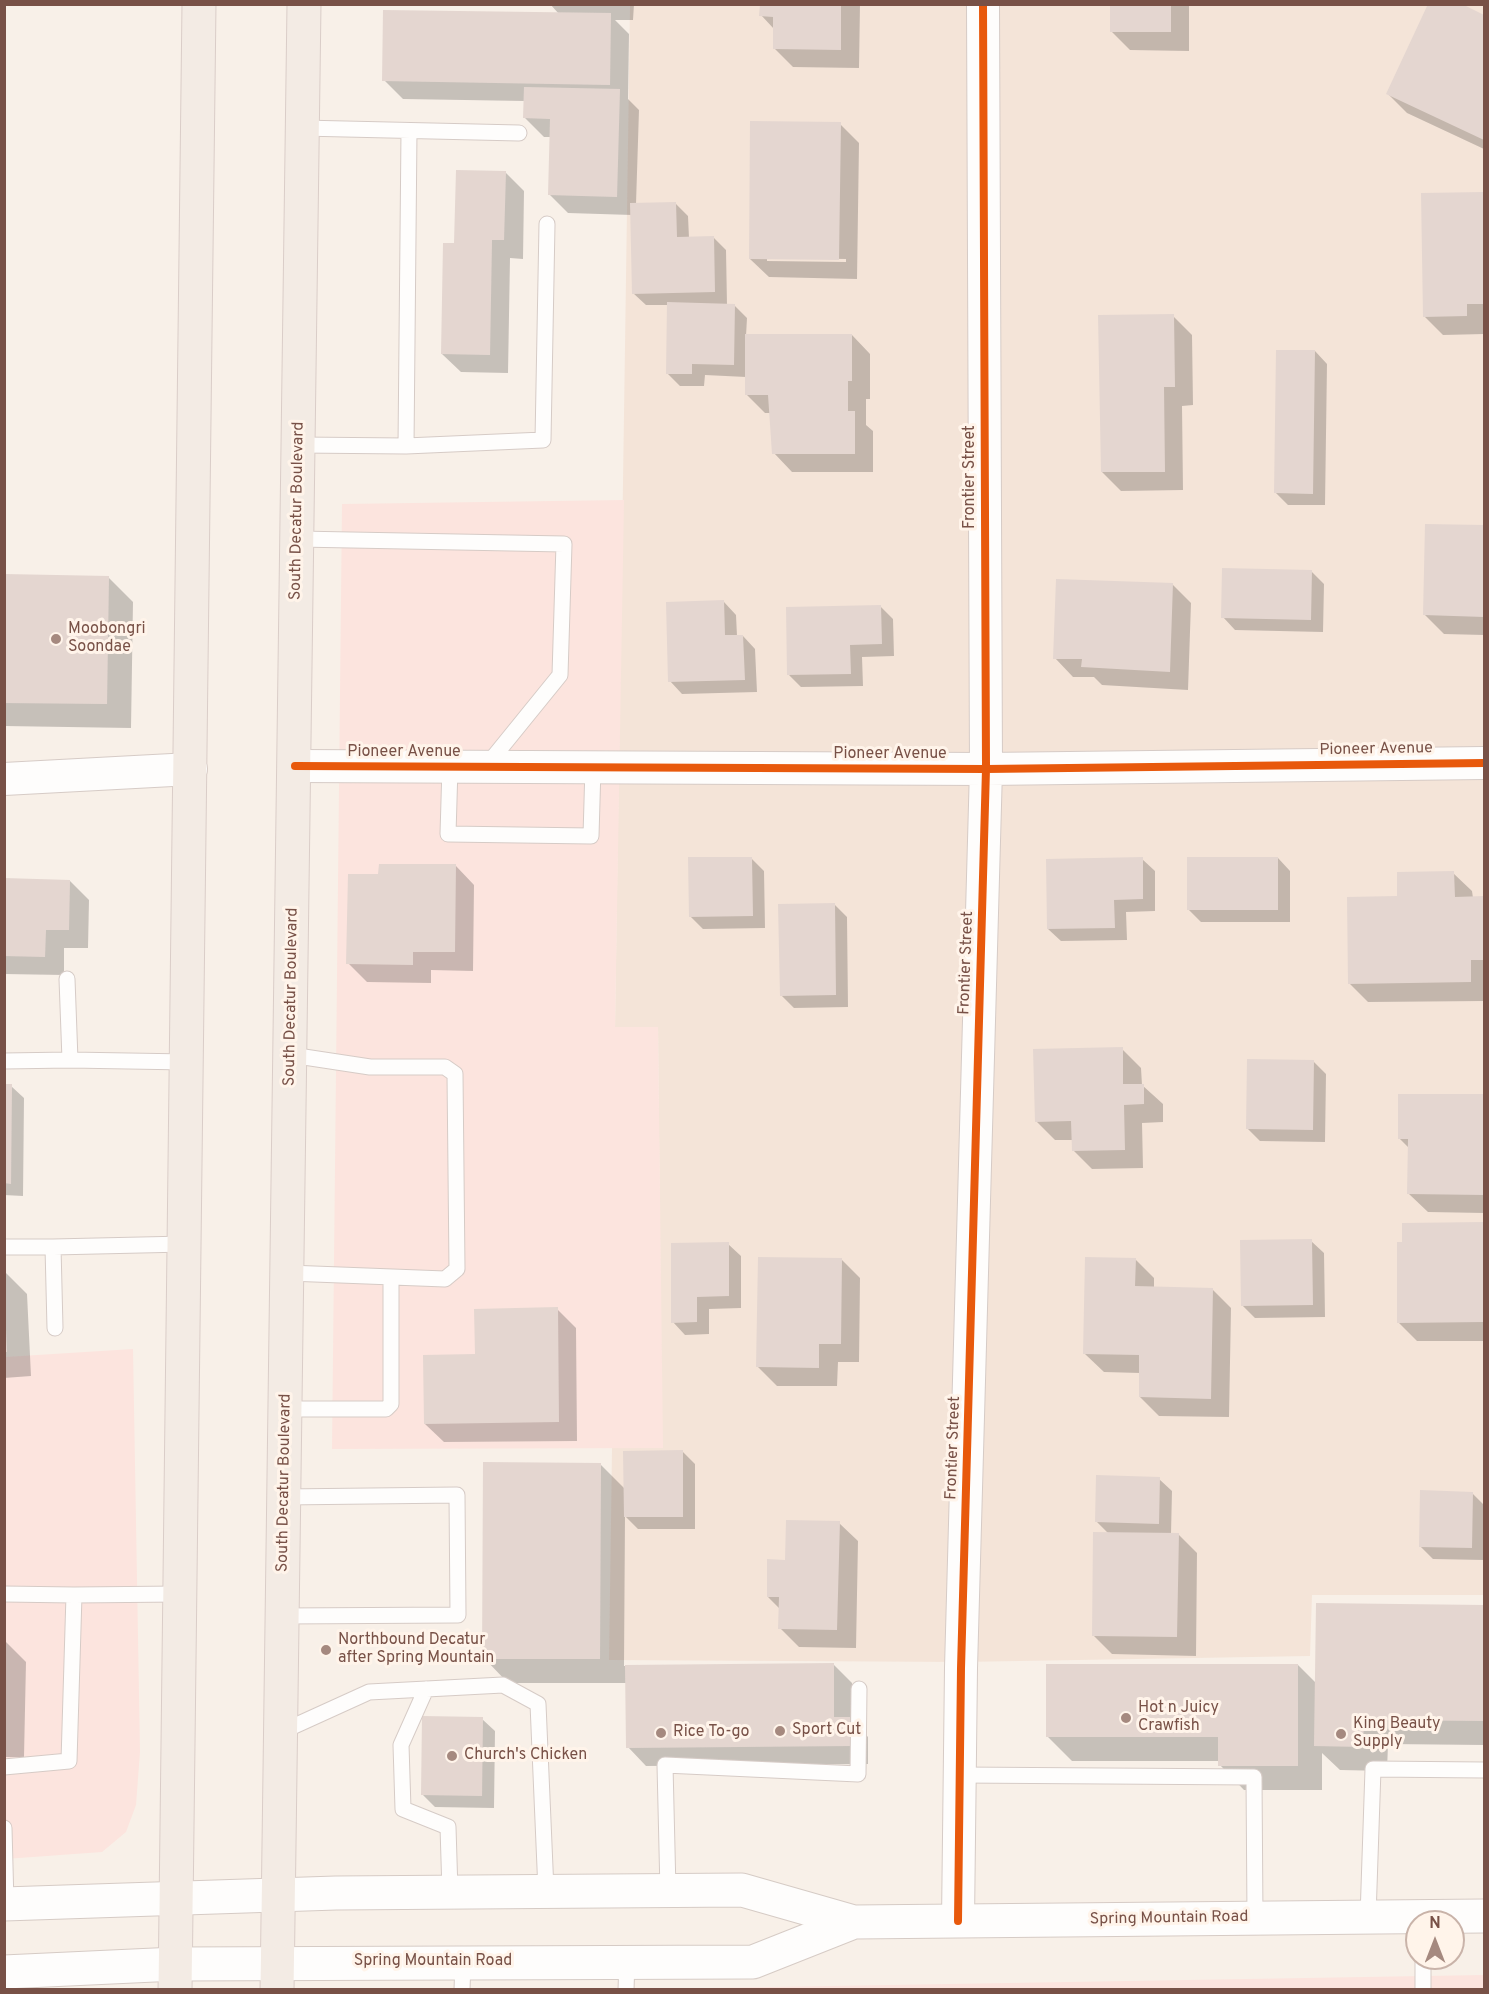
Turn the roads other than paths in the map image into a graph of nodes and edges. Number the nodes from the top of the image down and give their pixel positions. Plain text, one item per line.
1 (199, 4) edge
2 (304, 4) edge
3 (983, 4) edge
4 (302, 128) junction
5 (409, 131) junction
6 (519, 134) dead end
7 (548, 224) dead end
8 (299, 445) junction
9 (406, 446) junction
10 (298, 538) junction
11 (1485, 763) edge
12 (296, 766) junction
13 (450, 767) junction
14 (486, 767) junction
15 (593, 767) junction
16 (191, 769) junction
17 (986, 769) junction
18 (4, 780) edge
19 (67, 979) dead end
20 (291, 1055) junction
21 (70, 1060) junction
22 (4, 1061) edge
23 (187, 1062) junction
24 (185, 1244) junction
25 (4, 1247) edge
26 (52, 1247) junction
27 (288, 1273) junction
28 (391, 1277) junction
29 (55, 1328) dead end
30 (286, 1409) junction
31 (284, 1497) junction
32 (4, 1594) edge
33 (180, 1594) junction
34 (74, 1595) junction
35 (283, 1616) junction
36 (426, 1689) junction
37 (859, 1689) dead end
38 (281, 1732) junction
39 (4, 1767) edge
40 (1485, 1770) edge
41 (959, 1775) junction
42 (4, 1828) edge
43 (546, 1891) junction
44 (668, 1891) junction
45 (450, 1892) junction
46 (279, 1895) junction
47 (177, 1897) junction
48 (5, 1904) edge
49 (1485, 1916) edge
50 (1368, 1917) junction
51 (1465, 1917) edge
52 (1255, 1918) junction
53 (1405, 1918) edge
54 (958, 1921) junction
55 (854, 1922) junction
56 (1423, 1970) edge
57 (4, 1972) edge
58 (626, 1975) edge
59 (463, 1976) edge
60 (176, 1977) edge
61 (278, 1977) edge
62 (1423, 1989) edge

1 - 16 main road
2 - 4 main road, South Decatur Boulevard
3 - 17 street, Frontier Street
4 - 5 lane
4 - 8 main road, South Decatur Boulevard
5 - 6 lane
5 - 9 lane
7 - 9 lane
8 - 9 lane
8 - 10 main road, South Decatur Boulevard
10 - 12 main road, South Decatur Boulevard
10 - 14 lane
11 - 17 street, Pioneer Avenue
12 - 13 street, Pioneer Avenue
12 - 20 main road, South Decatur Boulevard
13 - 14 street, Pioneer Avenue
13 - 15 lane
14 - 15 street, Pioneer Avenue
15 - 17 street, Pioneer Avenue
16 - 18 street
16 - 23 main road
17 - 41 street, Frontier Street
19 - 21 lane
20 - 27 main road, South Decatur Boulevard
20 - 28 lane
21 - 22 lane
21 - 23 lane
23 - 24 main road
24 - 26 lane
24 - 33 main road
25 - 26 lane
26 - 29 lane
27 - 28 lane
27 - 30 main road, South Decatur Boulevard
28 - 30 lane
30 - 31 main road, South Decatur Boulevard
31 - 35 main road, South Decatur Boulevard
31 - 35 lane
32 - 34 lane
33 - 34 lane
33 - 47 main road
34 - 39 lane
35 - 38 main road, South Decatur Boulevard
36 - 38 lane
36 - 43 lane
36 - 45 lane
37 - 44 lane
38 - 46 main road, South Decatur Boulevard
40 - 50 lane
41 - 52 lane
41 - 54 street, Frontier Street
42 - 48 lane
43 - 44 main road, Spring Mountain Road
43 - 45 main road, Spring Mountain Road
44 - 55 main road, Spring Mountain Road
45 - 46 main road, Spring Mountain Road
46 - 47 main road, Spring Mountain Road
46 - 61 main road, South Decatur Boulevard
47 - 48 main road, Spring Mountain Road
47 - 60 main road
49 - 51 main road, Spring Mountain Road
50 - 52 main road, Spring Mountain Road
50 - 53 main road, Spring Mountain Road
52 - 54 main road, Spring Mountain Road
54 - 55 main road, Spring Mountain Road
55 - 58 main road, Spring Mountain Road
56 - 62 lane
57 - 60 main road, Spring Mountain Road
58 - 59 main road, Spring Mountain Road
59 - 61 main road, Spring Mountain Road
60 - 61 main road, Spring Mountain Road

